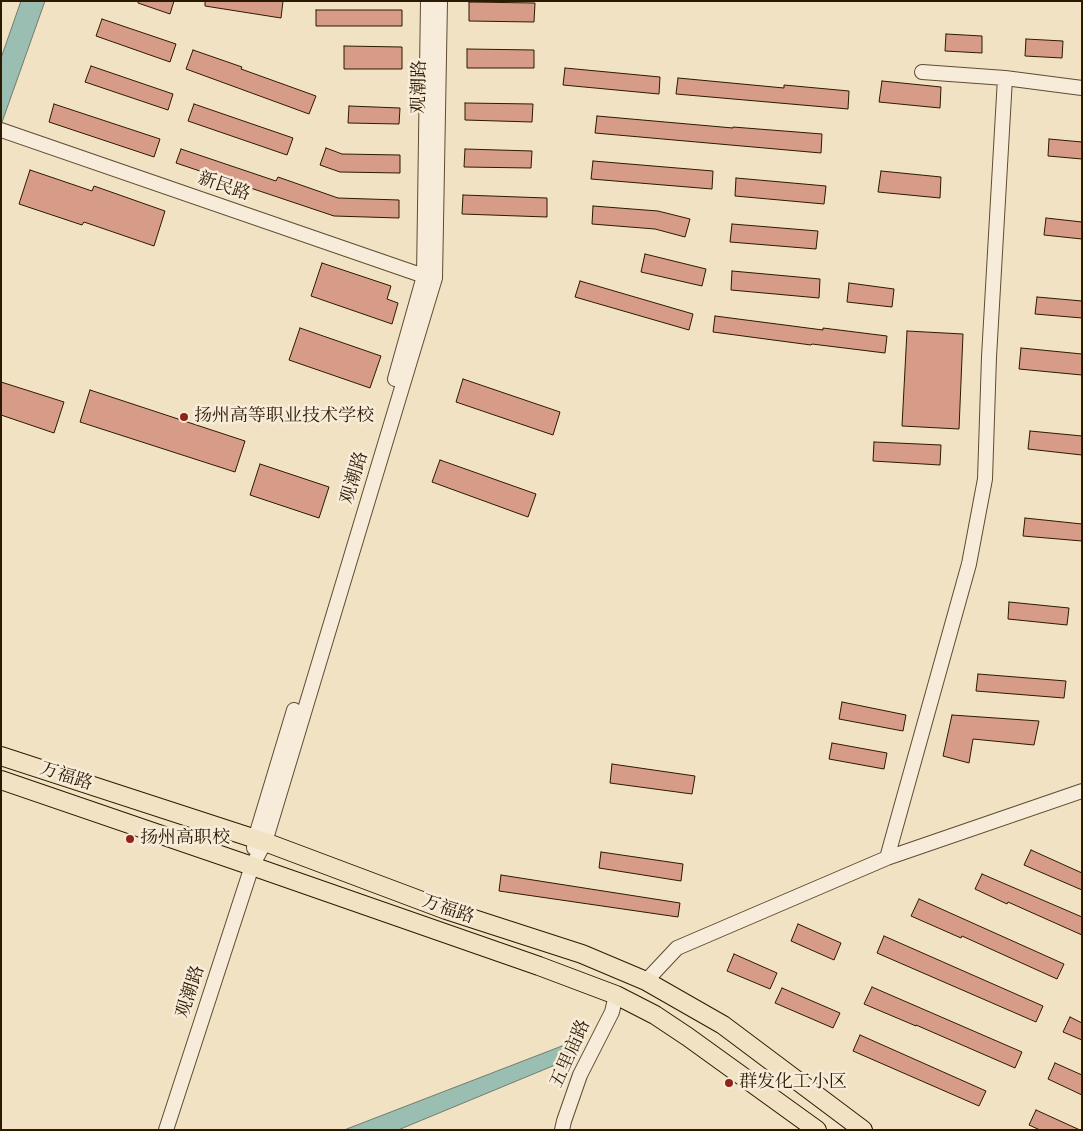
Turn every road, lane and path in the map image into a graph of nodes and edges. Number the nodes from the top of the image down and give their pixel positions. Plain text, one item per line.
1 (428, 1) edge
2 (440, 1) edge
3 (922, 72) dead end
4 (1006, 78) junction
5 (1082, 88) edge
6 (1, 130) edge
7 (430, 277) junction
8 (1, 756) edge
9 (1, 780) edge
10 (1082, 791) edge
11 (260, 840) junction
12 (887, 858) junction
13 (252, 866) junction
14 (646, 981) junction
15 (616, 995) junction
16 (166, 1130) edge
17 (562, 1130) edge
18 (817, 1130) edge
19 (862, 1130) edge

1 - 7 street, 观潮路
2 - 7 street, 观潮路
3 - 4 street
4 - 5 street
4 - 12 street
6 - 7 street, 新民路
7 - 11 street, 观潮路
8 - 11 main road, 万福路
9 - 13 main road, 万福路
10 - 12 street
11 - 13 street, 观潮路
11 - 14 main road, 万福路
12 - 14 street
13 - 15 main road, 万福路
13 - 16 street, 观潮路
14 - 19 main road, 万福路
15 - 17 street, 五里庙路
15 - 18 main road, 万福路

